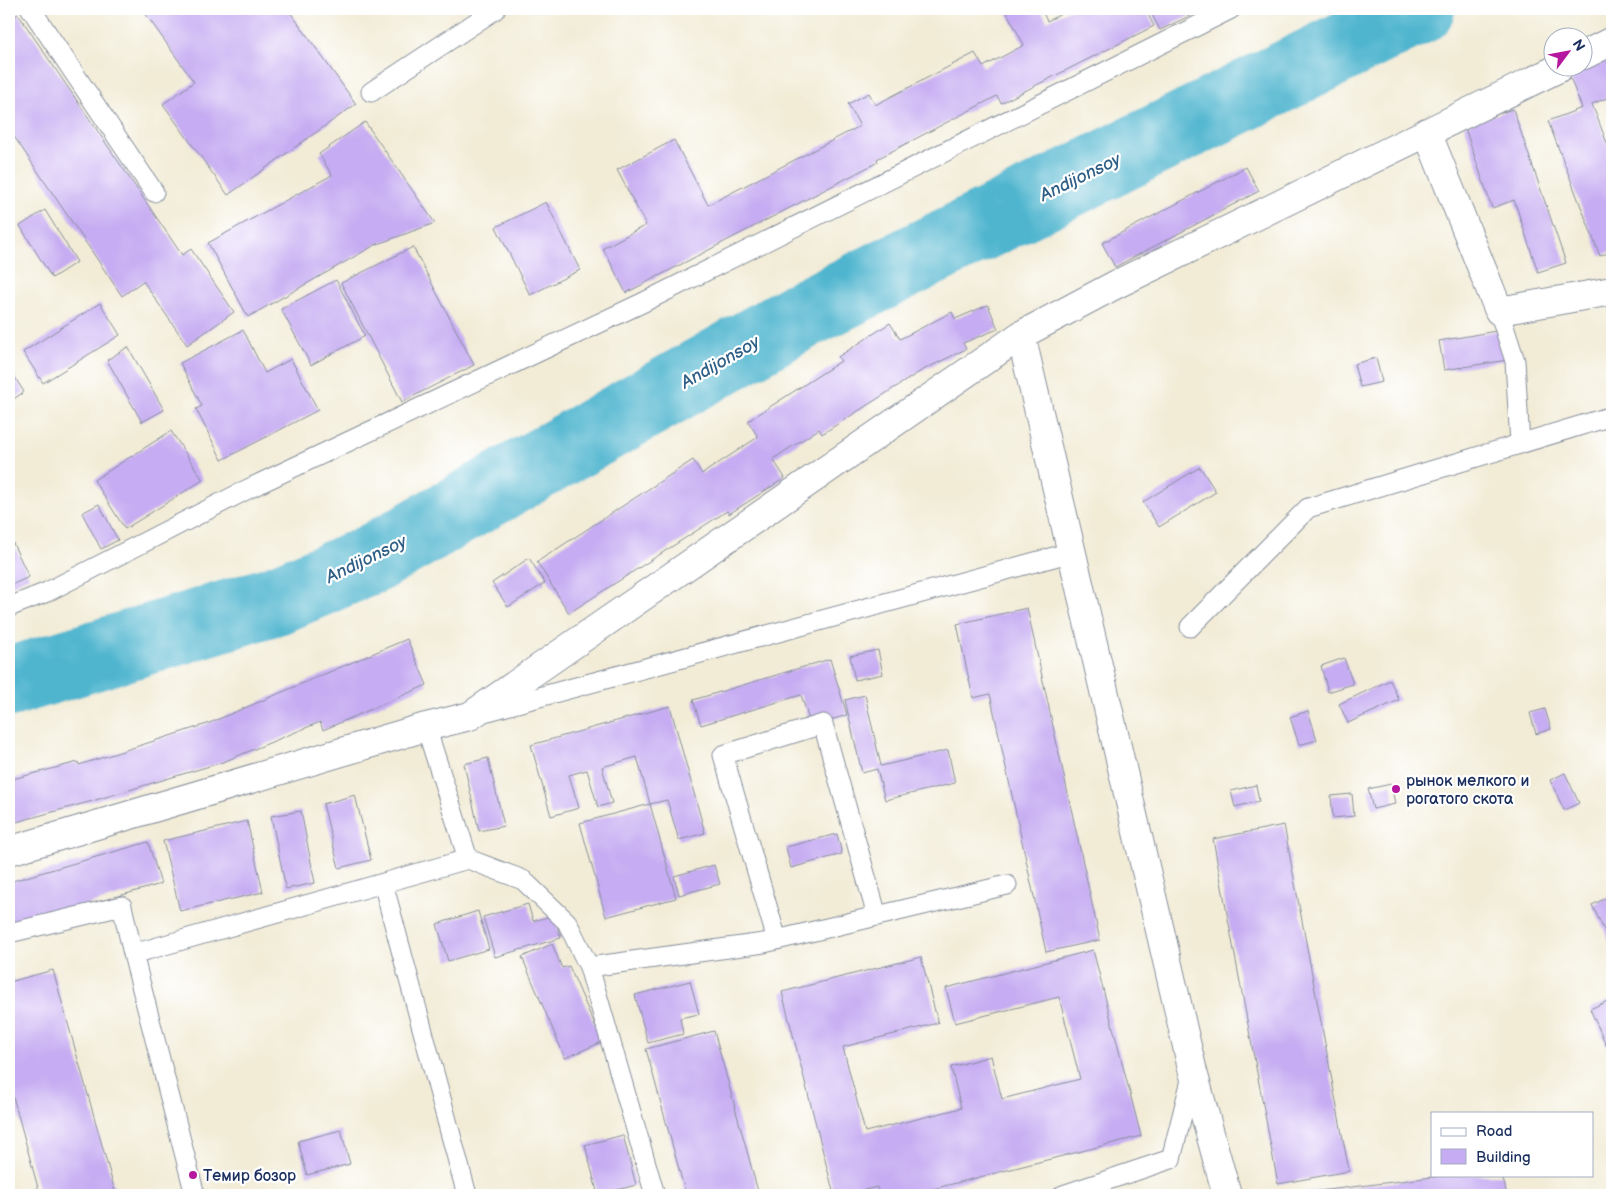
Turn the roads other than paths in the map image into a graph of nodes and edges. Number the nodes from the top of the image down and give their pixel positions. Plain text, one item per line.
1 (31, 9) edge
2 (496, 9) edge
3 (1231, 9) edge
4 (1612, 41) edge
5 (1594, 50) edge
6 (1544, 75) edge
7 (371, 92) dead end
8 (1427, 132) junction
9 (154, 192) dead end
10 (1612, 291) edge
11 (1500, 311) junction
12 (1021, 335) junction
13 (1612, 416) edge
14 (1520, 444) junction
15 (1072, 552) junction
16 (9, 608) edge
17 (1190, 627) dead end
18 (470, 716) junction
19 (426, 727) junction
20 (9, 850) edge
21 (468, 859) junction
22 (383, 883) junction
23 (1007, 885) dead end
24 (876, 916) junction
25 (9, 933) edge
26 (778, 940) junction
27 (133, 954) junction
28 (589, 967) junction
29 (1193, 1072) junction
30 (195, 1195) edge
31 (467, 1195) edge
32 (655, 1195) edge
33 (1063, 1195) edge
34 (1227, 1195) edge

1 - 9 lane
2 - 7 lane
3 - 16 lane
4 - 5 street
6 - 8 street
8 - 11 street
8 - 12 street
10 - 11 street
11 - 14 lane
12 - 15 street
12 - 18 street
13 - 14 lane
14 - 17 lane
15 - 18 lane
15 - 29 street
18 - 19 street
19 - 20 street
19 - 21 lane
21 - 22 lane
21 - 28 lane
22 - 27 lane
22 - 31 lane
23 - 24 lane
24 - 26 lane
24 - 26 lane
25 - 27 lane
26 - 28 lane
27 - 30 lane
28 - 32 lane
29 - 33 lane
29 - 34 street

